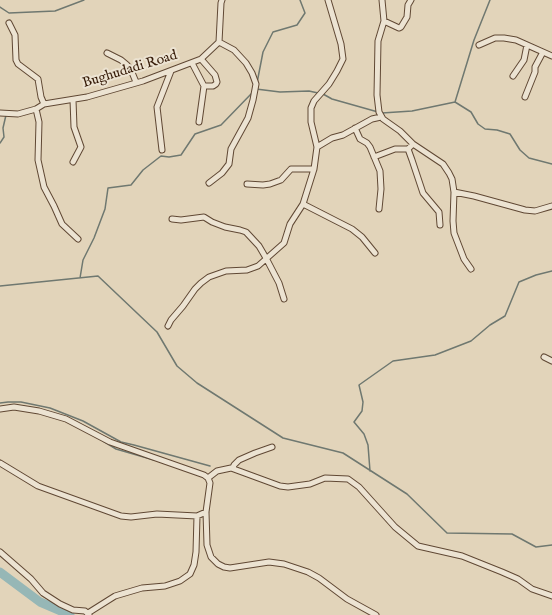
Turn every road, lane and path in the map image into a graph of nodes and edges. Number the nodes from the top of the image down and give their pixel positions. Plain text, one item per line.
1 (222, 0) edge
2 (328, 0) edge
3 (382, 0) edge
4 (411, 0) edge
5 (384, 21) junction
6 (9, 23) dead end
7 (219, 42) junction
8 (479, 45) dead end
9 (527, 45) junction
10 (543, 52) junction
11 (107, 53) dead end
12 (552, 56) edge
13 (201, 59) junction
14 (192, 63) junction
15 (171, 71) junction
16 (513, 76) dead end
17 (136, 82) junction
18 (204, 86) junction
19 (526, 97) dead end
20 (73, 100) junction
21 (44, 104) junction
22 (36, 109) junction
23 (0, 113) edge
24 (381, 117) junction
25 (199, 122) dead end
26 (355, 128) junction
27 (413, 144) junction
28 (317, 147) junction
29 (408, 149) junction
30 (162, 150) dead end
31 (374, 157) junction
32 (73, 162) dead end
33 (314, 169) junction
34 (209, 184) dead end
35 (247, 184) dead end
36 (454, 192) junction
37 (303, 204) junction
38 (552, 206) edge
39 (379, 209) dead end
40 (172, 219) dead end
41 (440, 225) dead end
42 (78, 239) dead end
43 (375, 252) dead end
44 (266, 258) junction
45 (471, 269) dead end
46 (284, 299) dead end
47 (168, 326) dead end
48 (544, 357) dead end
49 (552, 361) edge
50 (0, 409) edge
51 (272, 447) dead end
52 (0, 463) edge
53 (234, 468) junction
54 (208, 478) junction
55 (206, 512) junction
56 (197, 516) junction
57 (0, 552) edge
58 (552, 596) edge
59 (88, 614) edge
60 (376, 615) edge

1 - 7 street
2 - 28 street
3 - 5 street
4 - 5 street
5 - 24 street
6 - 21 street
7 - 13 street, Bughudadi Road
7 - 34 street
8 - 9 street
9 - 10 street
9 - 16 street
10 - 12 street
10 - 19 street
11 - 17 street
13 - 14 street, Bughudadi Road
13 - 18 street
14 - 15 street, Bughudadi Road
14 - 18 street
15 - 17 street, Bughudadi Road
15 - 30 street
17 - 20 street, Bughudadi Road
18 - 25 street
20 - 21 street, Bughudadi Road
20 - 32 street
21 - 22 street, Bughudadi Road
22 - 23 street, Bughudadi Road
22 - 42 street
24 - 26 street
24 - 27 street
26 - 28 street
26 - 31 street
27 - 29 street
27 - 36 street
28 - 33 street
29 - 31 street
29 - 41 street
31 - 39 street
33 - 35 street
33 - 37 street
36 - 38 street
36 - 45 street
37 - 43 street
37 - 44 street
40 - 44 street
44 - 46 street
44 - 47 street
48 - 49 street
50 - 54 street
51 - 53 street
52 - 56 street
53 - 54 street
53 - 58 street
54 - 55 street
55 - 56 street
55 - 60 street
56 - 59 street
57 - 59 street

